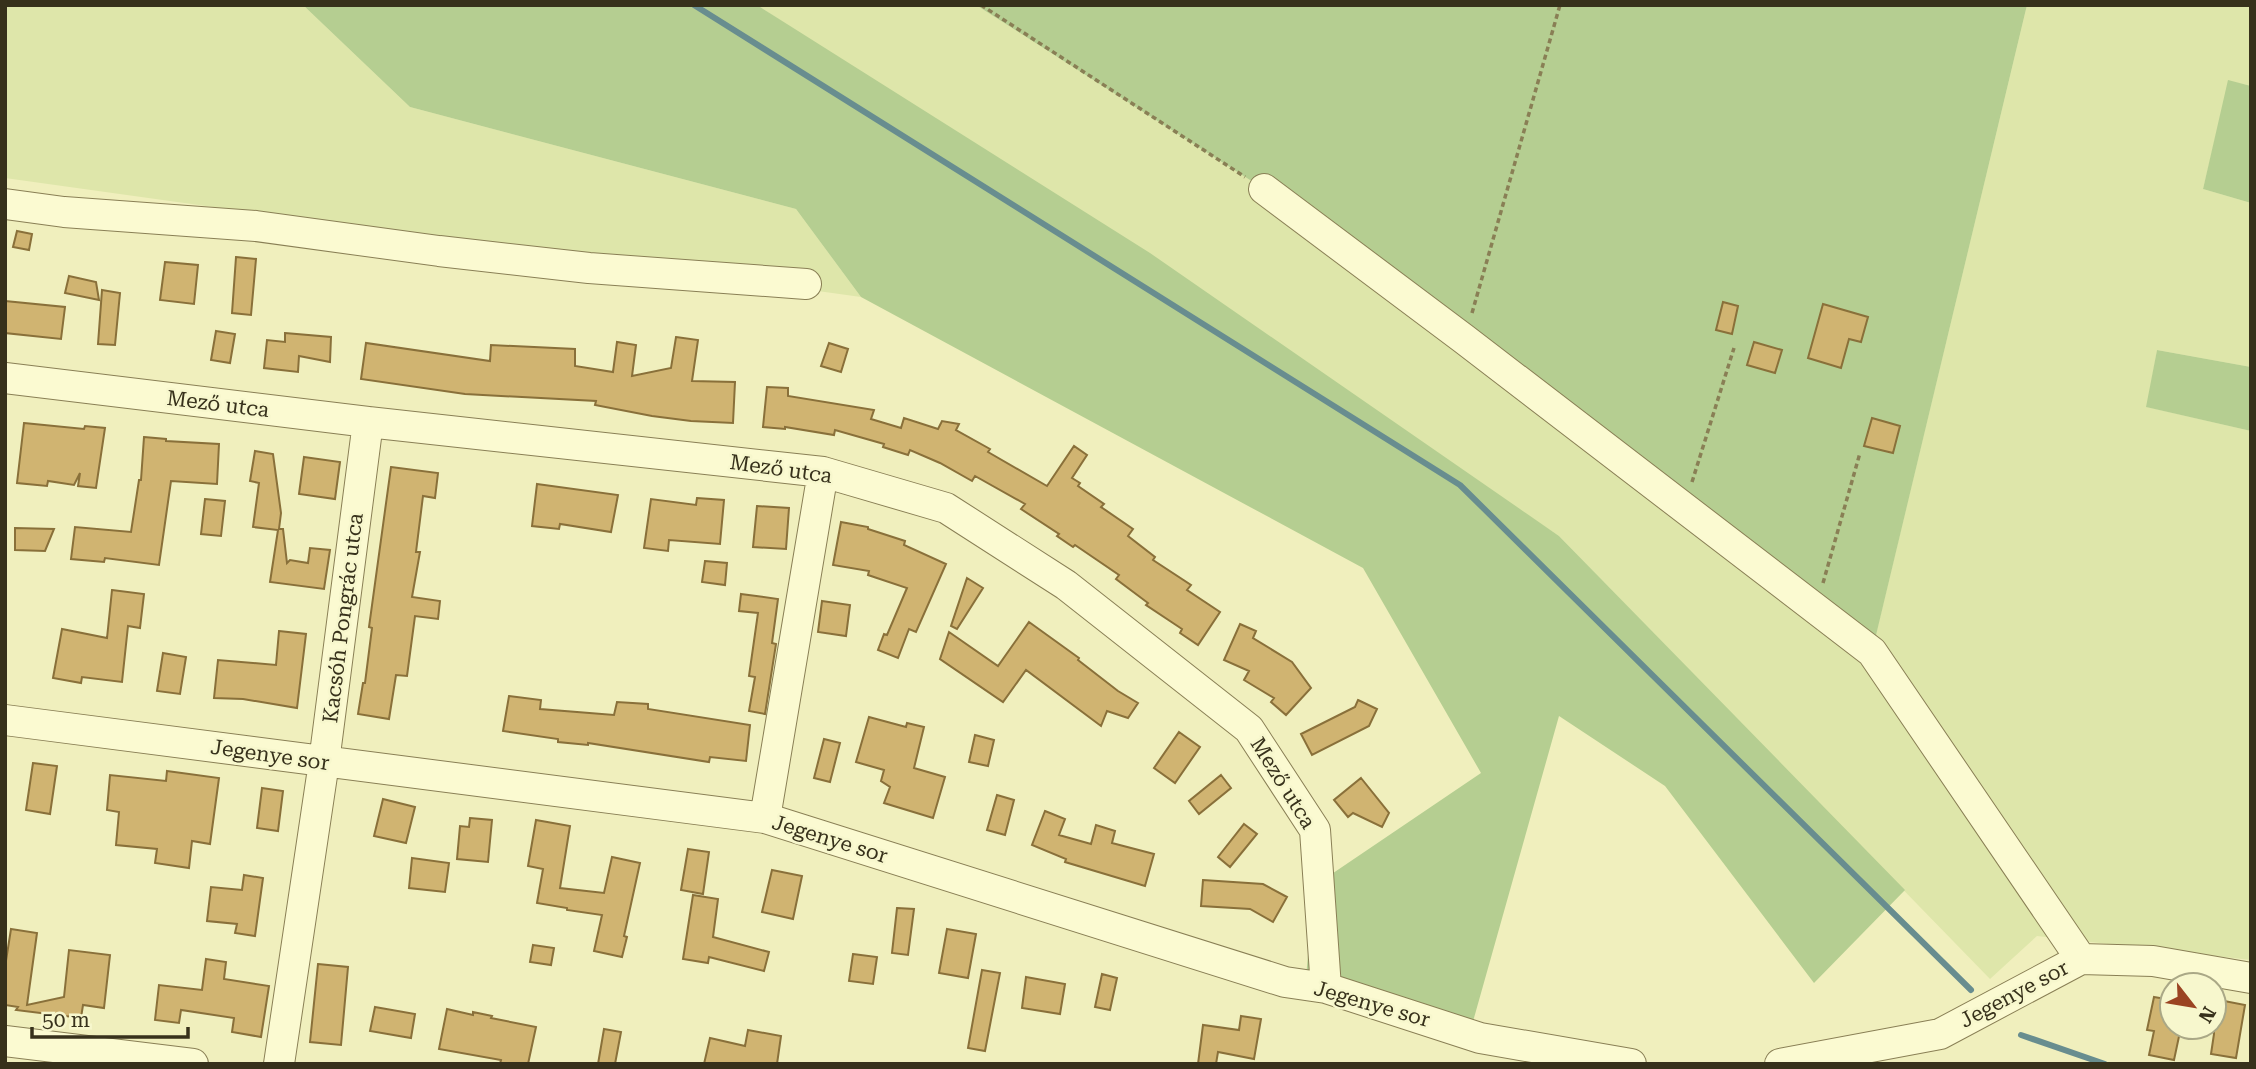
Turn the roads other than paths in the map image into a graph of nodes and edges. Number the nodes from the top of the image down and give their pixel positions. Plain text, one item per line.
1 (1264, 190) road end
2 (5, 204) edge
3 (806, 284) dead end
4 (5, 378) edge
5 (368, 422) junction
6 (823, 472) junction
7 (5, 720) edge
8 (324, 762) junction
9 (765, 818) junction
10 (2081, 958) junction
11 (2251, 978) edge
12 (1326, 988) junction
13 (5, 1041) edge
14 (193, 1064) edge
15 (279, 1064) edge
16 (1631, 1064) edge
17 (1780, 1064) edge

1 - 10 street
2 - 3 street
4 - 5 street, Mező utca
5 - 6 street, Mező utca
5 - 8 street, Kacsóh Pongrác utca
6 - 9 street
6 - 12 street, Mező utca
7 - 8 street, Jegenye sor
8 - 9 street, Jegenye sor
8 - 15 street, Kacsóh Pongrác utca
9 - 12 street, Jegenye sor
10 - 11 street, Jegenye sor
10 - 17 street, Jegenye sor
12 - 16 street, Jegenye sor
13 - 14 street

